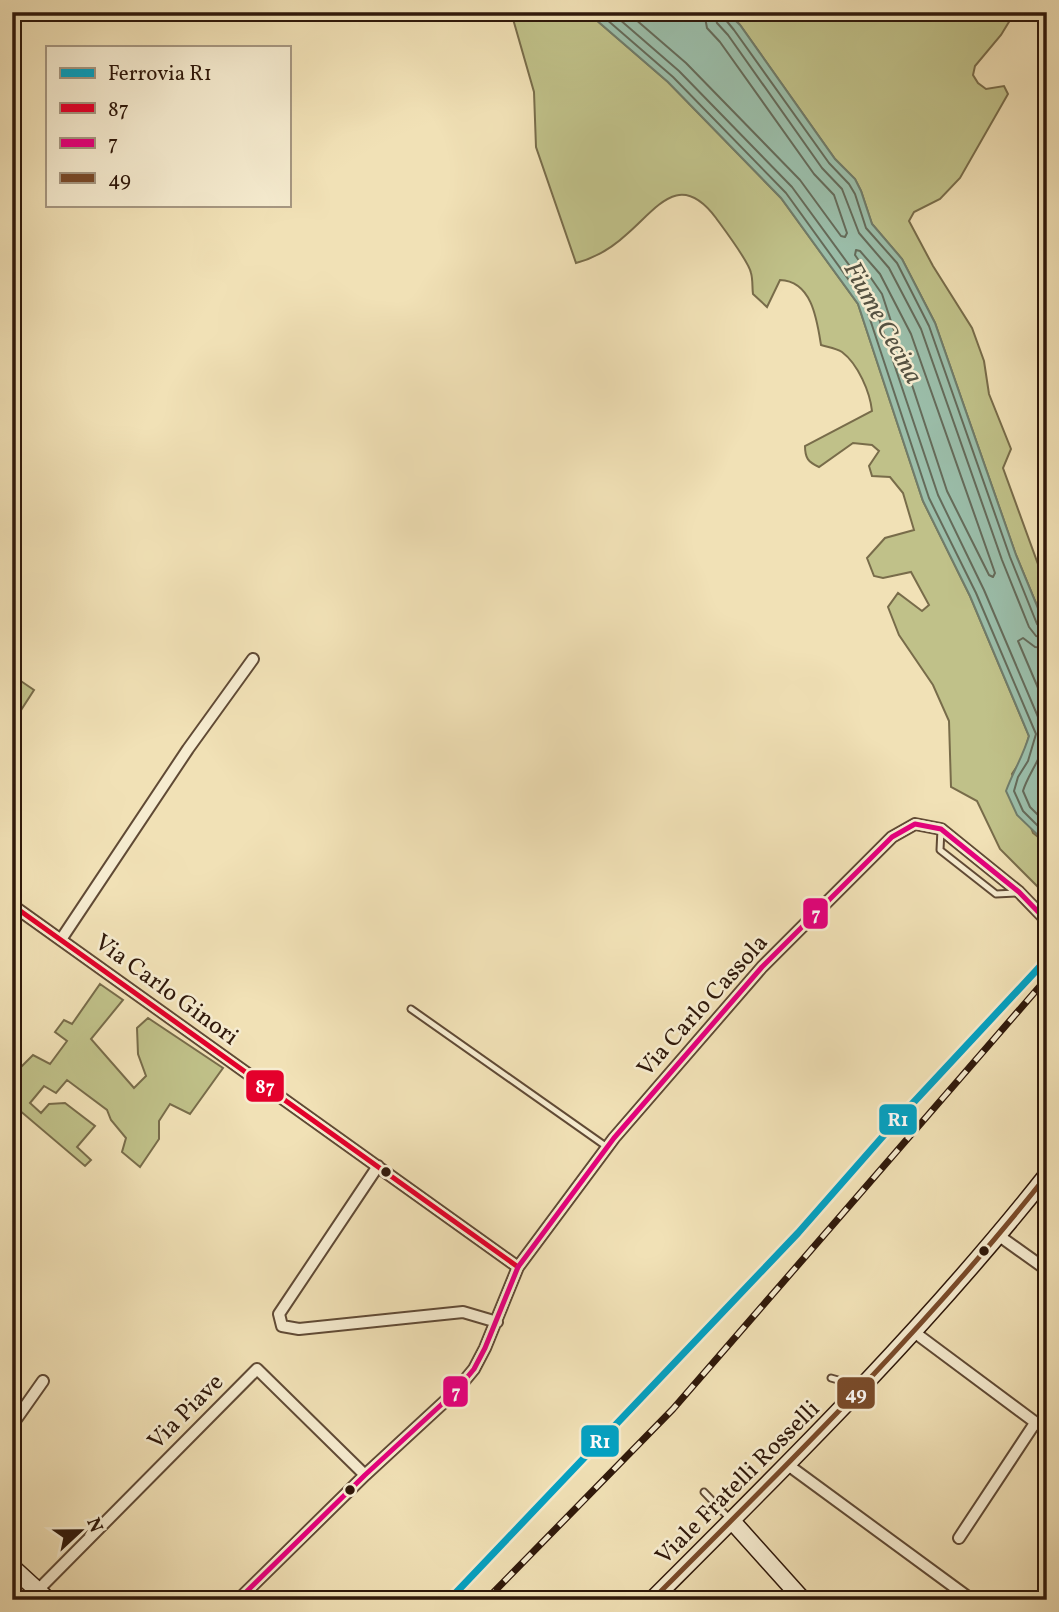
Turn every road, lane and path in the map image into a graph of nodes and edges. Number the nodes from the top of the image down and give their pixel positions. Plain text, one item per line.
1 (253, 659) dead end
2 (941, 829) junction
3 (1019, 892) junction
4 (12, 905) edge
5 (1047, 921) edge
6 (62, 938) junction
7 (411, 1009) dead end
8 (607, 1147) junction
9 (377, 1166) junction
10 (1047, 1175) edge
11 (998, 1235) junction
12 (517, 1267) junction
13 (1047, 1270) edge
14 (497, 1322) junction
15 (914, 1332) junction
16 (831, 1378) dead end
17 (43, 1381) dead end
18 (862, 1387) junction
19 (1035, 1423) junction
20 (12, 1425) edge
21 (1047, 1431) edge
22 (788, 1465) junction
23 (365, 1475) junction
24 (704, 1492) dead end
25 (732, 1521) junction
26 (959, 1538) dead end
27 (12, 1567) edge
28 (43, 1595) edge
29 (797, 1598) edge
30 (238, 1600) edge
31 (652, 1600) edge
32 (972, 1600) edge

1 - 6 street
2 - 3 street
2 - 3 lane
2 - 8 street, Via Carlo Cassola
3 - 5 street
4 - 6 street, Via Carlo Ginori
6 - 9 street, Via Carlo Ginori
7 - 8 lane
8 - 12 street, Via Carlo Cassola
9 - 12 street, Via Carlo Ginori
9 - 14 street
10 - 11 street, Viale Fratelli Rosselli
11 - 13 street
11 - 15 street, Viale Fratelli Rosselli
12 - 14 street
14 - 23 street
15 - 18 street, Viale Fratelli Rosselli
15 - 19 street
16 - 18 lane
17 - 20 street
18 - 22 street, Viale Fratelli Rosselli
19 - 21 street
19 - 26 street
22 - 25 street, Viale Fratelli Rosselli
22 - 32 street
23 - 28 street, Via Piave
23 - 30 street
24 - 25 lane
25 - 29 street
25 - 31 street, Viale Fratelli Rosselli
27 - 28 street

